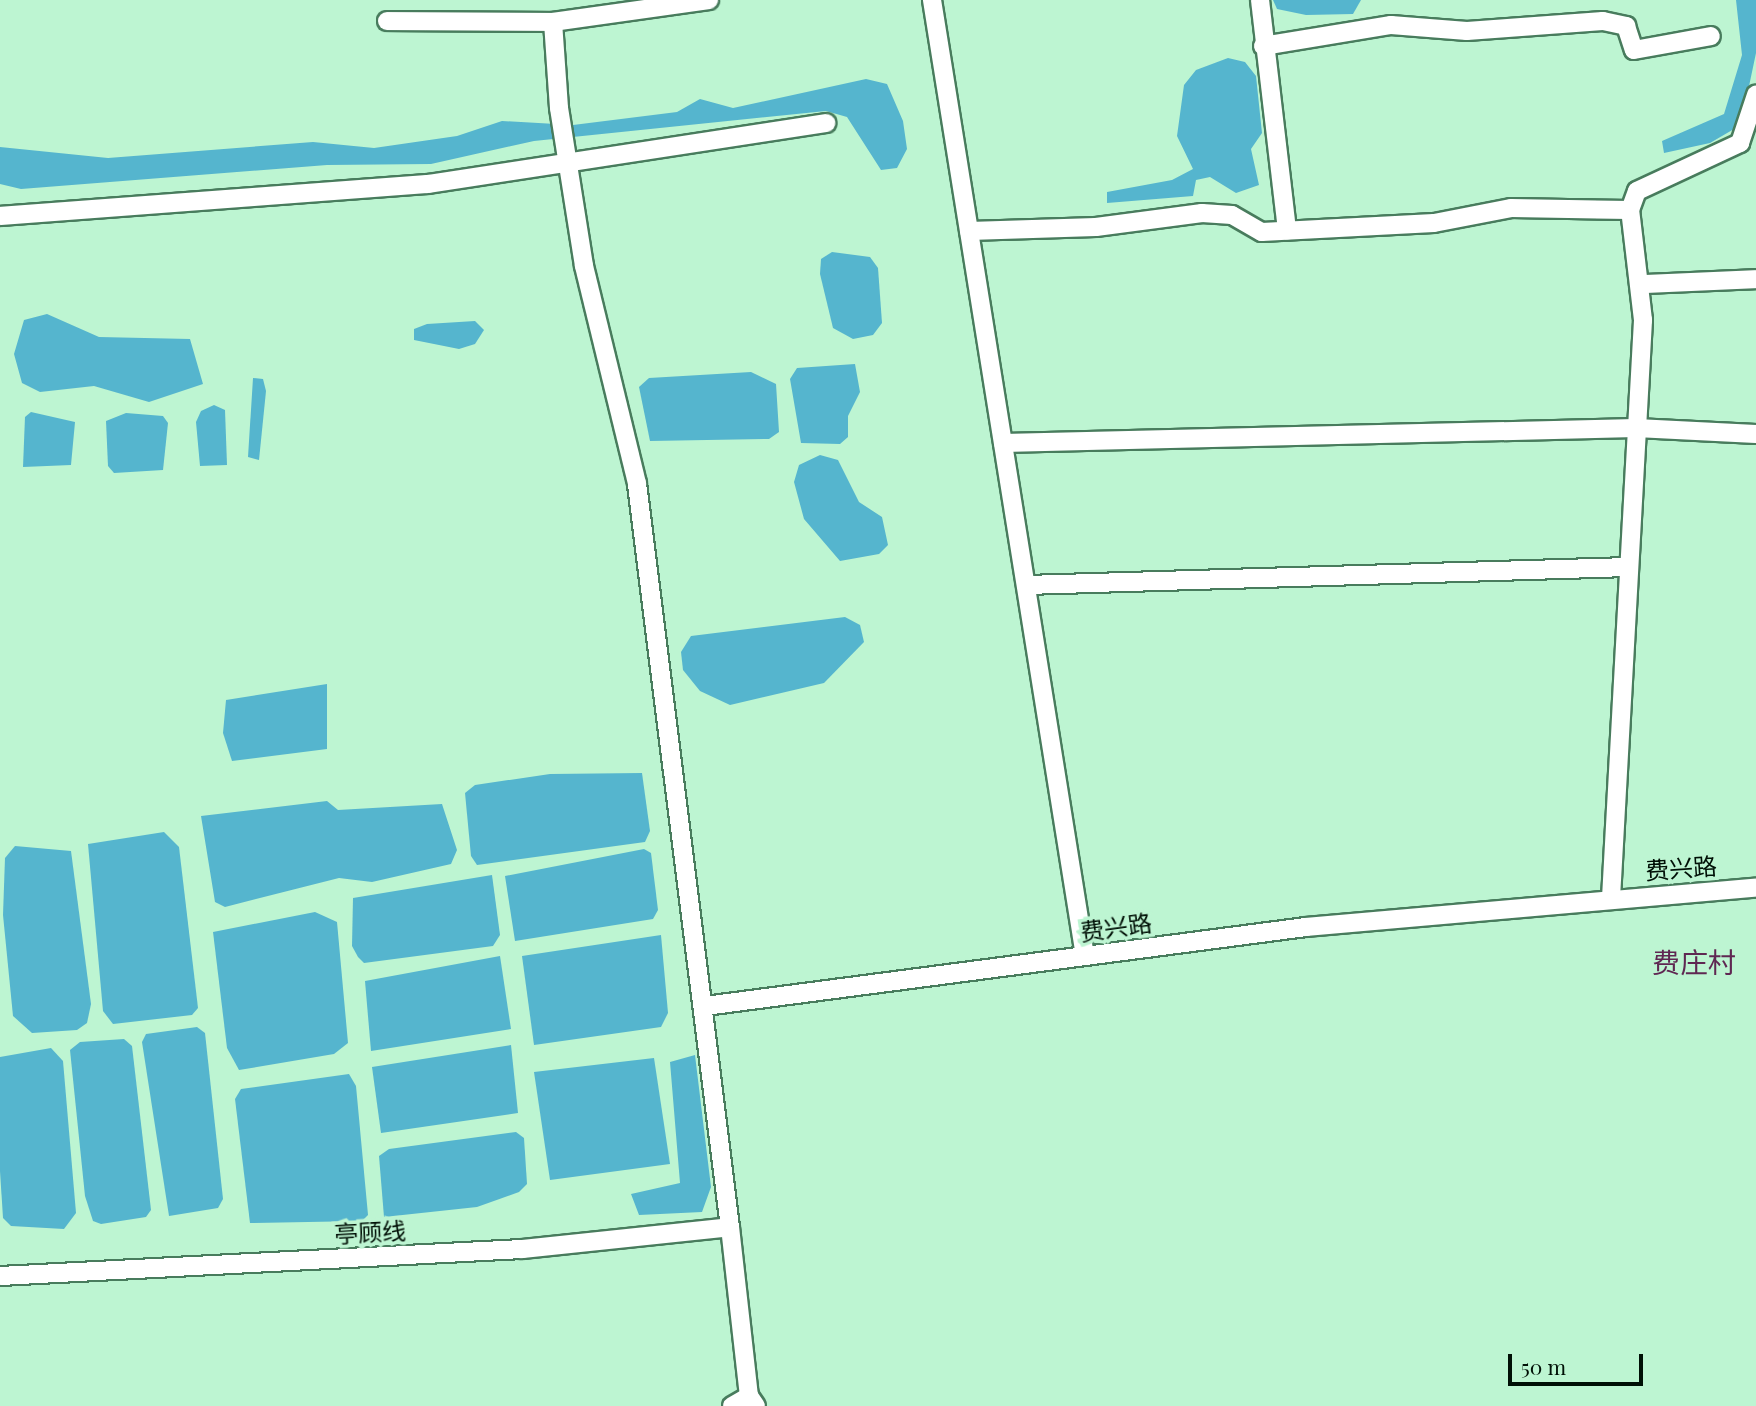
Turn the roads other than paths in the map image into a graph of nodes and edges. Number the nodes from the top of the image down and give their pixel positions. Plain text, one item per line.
1 (709, 0) edge
2 (932, 0) edge
3 (1260, 0) edge
4 (387, 21) dead end
5 (553, 22) junction
6 (1711, 36) dead end
7 (1263, 46) junction
8 (1756, 95) edge
9 (827, 123) dead end
10 (567, 161) junction
11 (1630, 210) junction
12 (0, 216) edge
13 (1287, 230) junction
14 (969, 231) junction
15 (1756, 279) edge
16 (1643, 284) junction
17 (1636, 429) junction
18 (1756, 434) edge
19 (1003, 443) junction
20 (1628, 566) junction
21 (1026, 585) junction
22 (1756, 888) edge
23 (1611, 898) junction
24 (1086, 956) junction
25 (705, 1006) junction
26 (731, 1232) junction
27 (0, 1276) edge
28 (753, 1401) edge
29 (732, 1406) edge

1 - 5 street
2 - 14 street
3 - 7 street
4 - 5 street
5 - 10 street
6 - 7 street
7 - 13 street
8 - 11 street
9 - 10 street
10 - 12 street
10 - 25 street
11 - 13 street
11 - 16 street
13 - 14 street
14 - 19 street
15 - 16 street
16 - 17 street
17 - 18 street
17 - 19 street
17 - 20 street
19 - 21 street
20 - 21 street
20 - 23 street
21 - 24 street
22 - 23 street, 费兴路
23 - 24 street, 费兴路
24 - 25 street, 费兴路
25 - 26 street
26 - 27 street, 亭顾线
26 - 28 street
28 - 29 street

